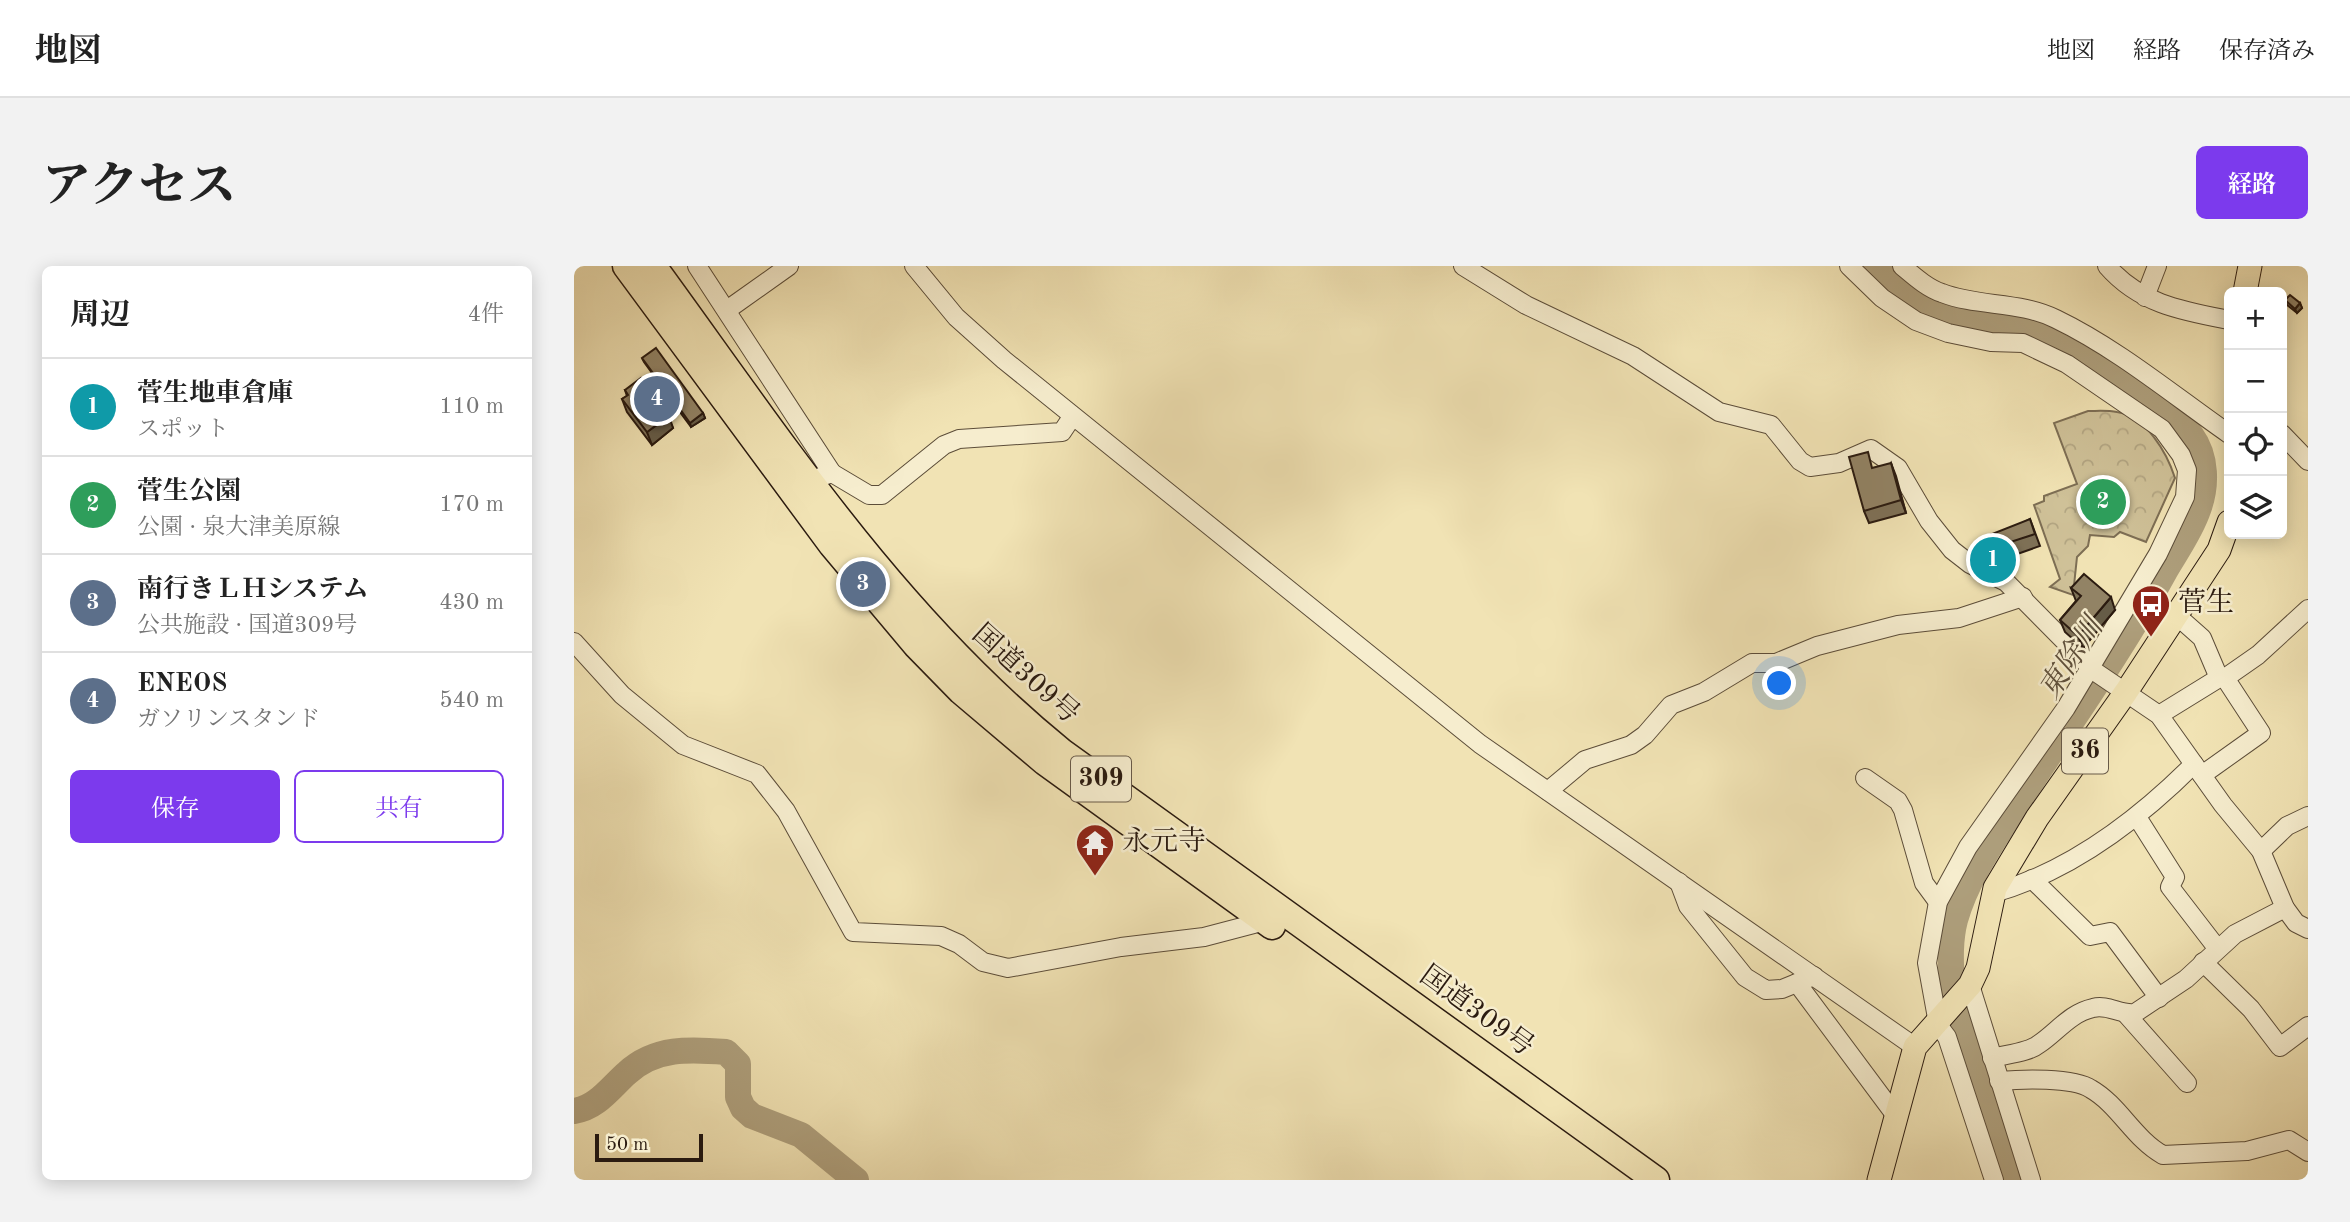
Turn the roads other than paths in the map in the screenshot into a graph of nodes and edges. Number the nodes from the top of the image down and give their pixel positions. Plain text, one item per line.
1 (626, 266) edge
2 (653, 266) edge
3 (697, 266) edge
4 (789, 266) edge
5 (914, 266) edge
6 (1463, 266) edge
7 (1849, 266) edge
8 (1902, 266) edge
9 (2107, 266) edge
10 (2157, 266) edge
11 (2250, 266) edge
12 (2246, 287) edge
13 (2145, 297) junction
14 (727, 310) junction
15 (2224, 319) edge
16 (1072, 417) junction
17 (2224, 431) edge
18 (2287, 439) edge
19 (2308, 461) edge
20 (820, 477) junction
21 (2224, 536) edge
22 (2023, 597) junction
23 (2308, 609) edge
24 (2176, 615) junction
25 (574, 642) edge
26 (2092, 669) junction
27 (2222, 678) junction
28 (2122, 689) junction
29 (2159, 715) junction
30 (2198, 769) junction
31 (1865, 778) dead end
32 (1548, 791) junction
33 (2308, 816) edge
34 (2137, 817) junction
35 (2261, 851) junction
36 (2032, 879) junction
37 (1679, 882) junction
38 (1994, 893) junction
39 (1938, 902) junction
40 (2285, 908) junction
41 (1271, 914) junction
42 (2308, 929) edge
43 (2217, 948) junction
44 (2203, 962) junction
45 (1805, 979) junction
46 (1968, 987) junction
47 (2159, 998) junction
48 (2126, 1014) junction
49 (1939, 1017) junction
50 (2308, 1026) edge
51 (1915, 1047) junction
52 (1992, 1058) junction
53 (2000, 1081) junction
54 (2188, 1083) dead end
55 (1896, 1115) junction
56 (2308, 1152) edge
57 (1625, 1180) edge
58 (1656, 1180) edge
59 (1879, 1180) edge
60 (1994, 1180) edge
61 (2031, 1180) edge

1 - 41 highway, 国道309号 / 309
2 - 20 highway, 国道309号 / 309
3 - 14 street
4 - 14 street
5 - 16 street
6 - 22 street
7 - 26 street
8 - 17 street
9 - 13 street
10 - 13 street
11 - 12 main road
13 - 15 street
14 - 20 street
16 - 20 street
16 - 32 street
18 - 19 street
20 - 41 highway, 国道309号 / 309
21 - 24 main road, 36
22 - 26 street
22 - 32 street
23 - 27 street
24 - 27 street
24 - 28 main road, 36
25 - 41 street
26 - 28 street
26 - 39 street
27 - 29 street
27 - 30 street
28 - 29 street
28 - 38 main road, 36
29 - 30 street
30 - 34 street
30 - 35 street
31 - 39 street
32 - 37 street
33 - 35 street
34 - 36 street
34 - 43 street
35 - 40 street
36 - 38 street
36 - 47 street
37 - 45 street
37 - 45 street
38 - 46 main road, 36
39 - 49 street
40 - 42 street
40 - 43 street
41 - 57 highway, 国道309号 / 309
41 - 58 highway, 国道309号 / 309
43 - 44 street
44 - 47 street
44 - 50 street
45 - 51 street
45 - 55 street
46 - 49 main road, 36
46 - 52 street
47 - 48 street
48 - 52 street
48 - 54 street
49 - 51 main road, 36
49 - 60 street
51 - 55 main road, 36
52 - 53 street
53 - 56 street
53 - 61 street
55 - 59 main road, 36

